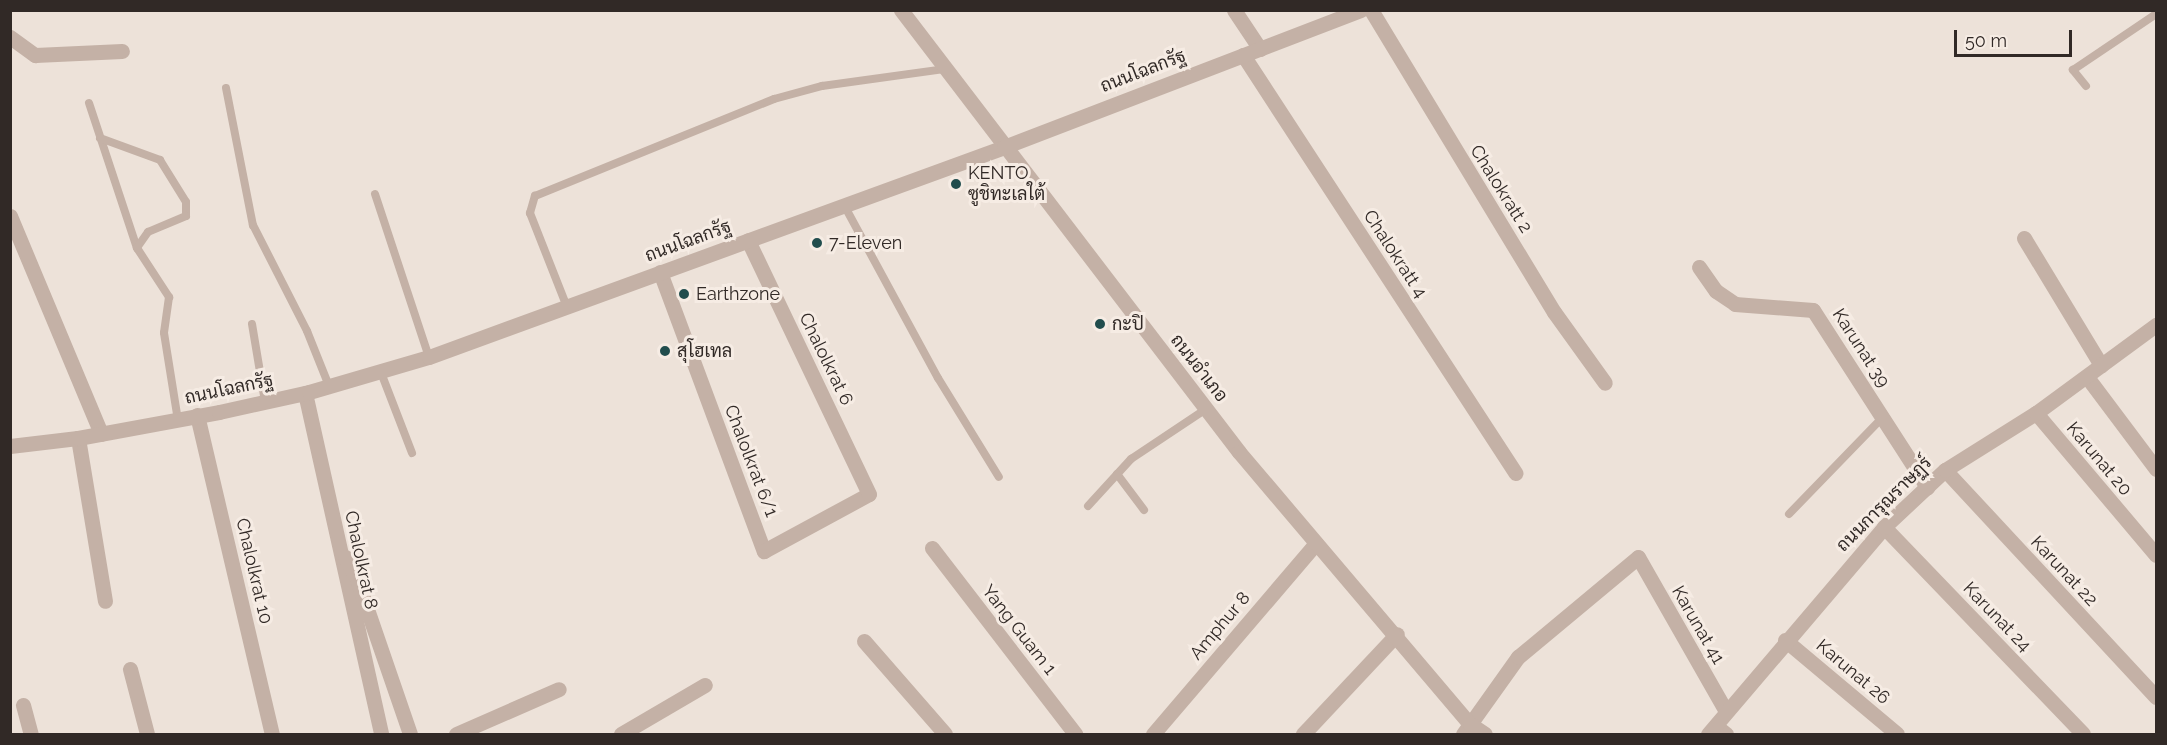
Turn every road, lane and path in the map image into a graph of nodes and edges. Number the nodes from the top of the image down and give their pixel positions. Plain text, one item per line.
1 (901, 10) edge
2 (1234, 10) edge
3 (1361, 10) edge
4 (1371, 10) edge
5 (2157, 15) edge
6 (10, 38) edge
7 (1260, 49) junction
8 (122, 51) dead end
9 (1243, 55) junction
10 (944, 69) junction
11 (2086, 86) dead end
12 (226, 88) dead end
13 (89, 103) dead end
14 (100, 138) junction
15 (1004, 147) junction
16 (375, 194) dead end
17 (844, 205) junction
18 (10, 216) edge
19 (2024, 238) dead end
20 (748, 240) junction
21 (137, 248) junction
22 (1699, 267) dead end
23 (660, 272) junction
24 (567, 307) junction
25 (252, 324) dead end
26 (2157, 325) edge
27 (429, 357) junction
28 (2101, 365) junction
29 (380, 370) junction
30 (2087, 377) junction
31 (1605, 383) dead end
32 (329, 386) junction
33 (305, 393) junction
34 (265, 402) junction
35 (1206, 409) junction
36 (2036, 414) junction
37 (197, 416) junction
38 (1882, 418) junction
39 (178, 420) junction
40 (100, 434) junction
41 (78, 438) junction
42 (10, 446) edge
43 (412, 453) dead end
44 (2157, 469) edge
45 (1945, 470) junction
46 (1516, 473) dead end
47 (1117, 474) junction
48 (999, 477) dead end
49 (1927, 487) junction
50 (869, 494) joint
51 (1088, 506) dead end
52 (1144, 510) dead end
53 (1789, 514) dead end
54 (1884, 527) junction
55 (336, 539) junction
56 (1316, 543) junction
57 (932, 548) dead end
58 (2157, 555) edge
59 (105, 602) dead end
60 (1397, 634) junction
61 (1785, 640) junction
62 (864, 641) dead end
63 (130, 669) dead end
64 (705, 686) dead end
65 (559, 689) dead end
66 (2157, 697) edge
67 (23, 705) dead end
68 (1726, 711) junction
69 (1467, 729) edge
70 (1717, 732) edge
71 (31, 735) edge
72 (147, 735) edge
73 (272, 735) edge
74 (381, 735) edge
75 (410, 735) edge
76 (456, 735) edge
77 (621, 735) edge
78 (945, 735) edge
79 (1075, 735) edge
80 (1153, 735) edge
81 (1303, 735) edge
82 (1485, 735) edge
83 (1897, 735) edge
84 (2083, 735) edge

1 - 10 street, ถนนอำเภอ
2 - 7 street
3 - 7 street, ถนนโฉลกรัฐ
4 - 31 street, Chalokratt 2
5 - 11 lane
6 - 8 street
7 - 9 street, ถนนโฉลกรัฐ
9 - 15 street, ถนนโฉลกรัฐ
9 - 46 street, Chalokratt 4
10 - 15 street, ถนนอำเภอ
10 - 24 lane
12 - 32 lane
13 - 14 lane
14 - 21 lane
14 - 21 lane
15 - 17 street, ถนนโฉลกรัฐ
15 - 35 street, ถนนอำเภอ
16 - 27 lane
17 - 20 street, ถนนโฉลกรัฐ
17 - 48 lane
18 - 40 street
19 - 28 street
20 - 23 street, ถนนโฉลกรัฐ
20 - 50 street, Chalolkrat 6
21 - 39 lane
22 - 38 street, Karunat 39
23 - 24 street, ถนนโฉลกรัฐ
23 - 50 street, Chalolkrat 6/1
24 - 27 street, ถนนโฉลกรัฐ
25 - 34 lane
26 - 28 street, ถนนการุณราษฏร์
27 - 29 street, ถนนโฉลกรัฐ
28 - 30 street, ถนนการุณราษฏร์
29 - 32 street, ถนนโฉลกรัฐ
29 - 43 lane
30 - 36 street, ถนนการุณราษฏร์
30 - 44 street
32 - 33 street, ถนนโฉลกรัฐ
33 - 34 street, ถนนโฉลกรัฐ
33 - 55 street, Chalolkrat 8
34 - 37 street, ถนนโฉลกรัฐ
35 - 47 lane
35 - 56 street, ถนนอำเภอ
36 - 45 street, ถนนการุณราษฏร์
36 - 58 street, Karunat 20
37 - 39 street, ถนนโฉลกรัฐ
37 - 73 street, Chalolkrat 10
38 - 49 street, Karunat 39
38 - 53 lane
39 - 40 street, ถนนโฉลกรัฐ
40 - 41 street, ถนนโฉลกรัฐ
41 - 42 street, ถนนโฉลกรัฐ
41 - 59 street
45 - 49 street, ถนนการุณราษฏร์
45 - 66 street, Karunat 22
47 - 51 lane
47 - 52 lane
49 - 54 street, ถนนการุณราษฏร์
54 - 61 street, ถนนการุณราษฏร์
54 - 84 street, Karunat 24
55 - 74 street, Chalolkrat 8
55 - 75 street
56 - 60 street, ถนนอำเภอ
56 - 80 street, Amphur 8
57 - 79 street, Yang Guam 1
60 - 69 street, ถนนอำเภอ
60 - 81 street
61 - 68 street, ถนนการุณราษฏร์
61 - 83 street, Karunat 26
62 - 78 street
63 - 72 street
64 - 77 street
65 - 76 street
67 - 71 street
68 - 69 street, Karunat 41
68 - 70 street, ถนนการุณราษฏร์
69 - 82 street, ถนนอำเภอ

